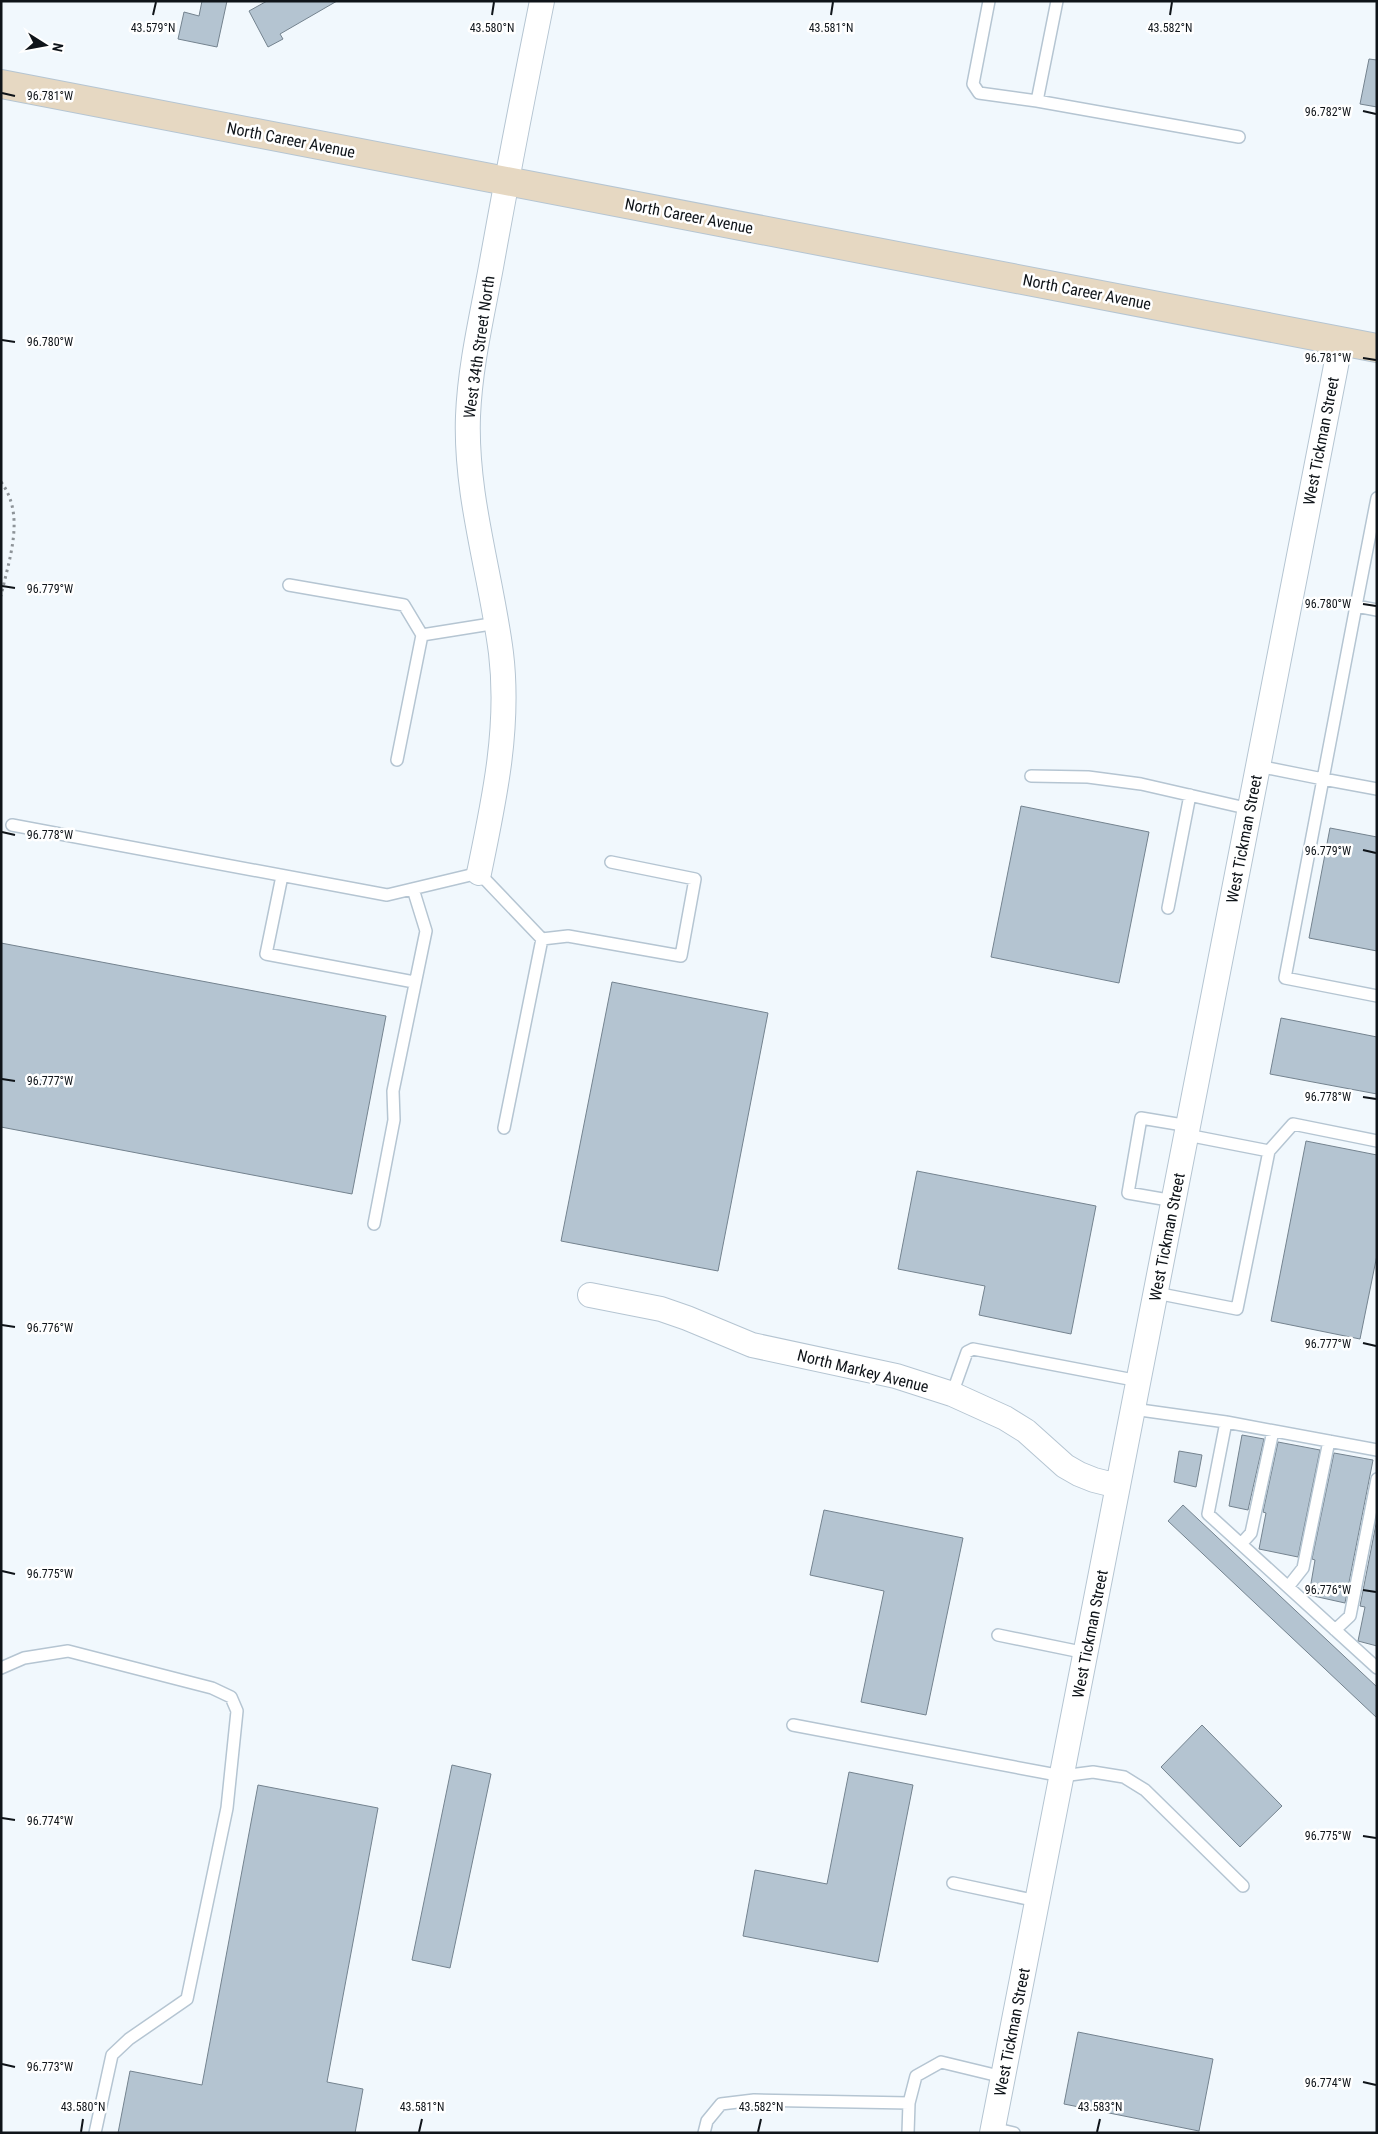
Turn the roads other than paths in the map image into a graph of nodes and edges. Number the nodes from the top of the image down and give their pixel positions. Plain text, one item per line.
1 (542, 1) edge
2 (989, 1) edge
3 (1057, 1) edge
4 (1, 84) edge
5 (1037, 101) junction
6 (1239, 137) dead end
7 (506, 181) junction
8 (1341, 340) junction
9 (1377, 348) edge
10 (1377, 498) edge
11 (289, 585) dead end
12 (1356, 606) junction
13 (1377, 610) edge
14 (496, 623) junction
15 (422, 635) junction
16 (397, 760) dead end
17 (1258, 766) junction
18 (1031, 776) dead end
19 (1323, 779) junction
20 (1377, 789) edge
21 (1190, 795) junction
22 (1250, 809) junction
23 (12, 825) dead end
24 (611, 862) dead end
25 (479, 873) junction
26 (282, 876) junction
27 (413, 889) junction
28 (1168, 908) dead end
29 (542, 939) junction
30 (414, 982) junction
31 (1377, 996) edge
32 (504, 1128) dead end
33 (1188, 1131) junction
34 (1377, 1141) edge
35 (1270, 1152) junction
36 (1174, 1201) junction
37 (374, 1224) dead end
38 (1156, 1293) junction
39 (590, 1295) dead end
40 (1139, 1381) junction
41 (952, 1394) junction
42 (1133, 1409) junction
43 (1226, 1422) junction
44 (1273, 1431) junction
45 (1329, 1441) junction
46 (1377, 1450) edge
47 (1377, 1480) edge
48 (1118, 1486) junction
49 (1241, 1544) junction
50 (1288, 1587) junction
51 (1335, 1630) junction
52 (998, 1635) dead end
53 (1086, 1653) junction
54 (1, 1668) edge
55 (1377, 1668) edge
56 (793, 1725) dead end
57 (1062, 1776) junction
58 (953, 1882) dead end
59 (1243, 1886) dead end
60 (1037, 1901) junction
61 (1003, 2077) junction
62 (909, 2103) junction
63 (1000, 2131) edge
64 (96, 2133) edge
65 (704, 2133) edge
66 (908, 2133) edge

1 - 7 street, West 34th Street North
2 - 5 lane
3 - 5 lane
4 - 7 street, North Career Avenue
5 - 6 lane
7 - 8 street, North Career Avenue
7 - 14 street, West 34th Street North
8 - 9 street, North Career Avenue
8 - 17 street, West Tickman Street
10 - 12 lane
11 - 15 lane
12 - 13 lane
12 - 19 lane
14 - 15 lane
14 - 25 street, West 34th Street North
15 - 16 lane
17 - 19 lane
17 - 22 street, West Tickman Street
18 - 21 lane
19 - 20 lane
19 - 31 lane
21 - 22 lane
21 - 28 lane
22 - 33 street, West Tickman Street
23 - 26 lane
24 - 29 lane
25 - 27 lane
25 - 29 lane
26 - 27 lane
26 - 30 lane
27 - 30 lane
29 - 32 lane
30 - 37 lane
33 - 35 lane
33 - 36 street, West Tickman Street
33 - 36 lane
34 - 35 lane
35 - 38 lane
36 - 38 street, West Tickman Street
38 - 40 street, West Tickman Street
39 - 41 street, North Markey Avenue
40 - 41 lane
40 - 42 street, West Tickman Street
41 - 48 street, North Markey Avenue
42 - 43 lane
42 - 48 street, West Tickman Street
43 - 44 lane
43 - 49 lane
44 - 45 lane
44 - 49 lane
45 - 46 lane
45 - 50 lane
47 - 51 lane
48 - 53 street, West Tickman Street
49 - 50 lane
50 - 51 lane
51 - 55 lane
52 - 53 lane
53 - 57 street, West Tickman Street
54 - 64 lane
56 - 57 lane
57 - 59 lane
57 - 60 street, West Tickman Street
58 - 60 lane
60 - 61 street, West Tickman Street
61 - 62 lane
61 - 63 street, West Tickman Street
62 - 65 lane
62 - 66 lane

